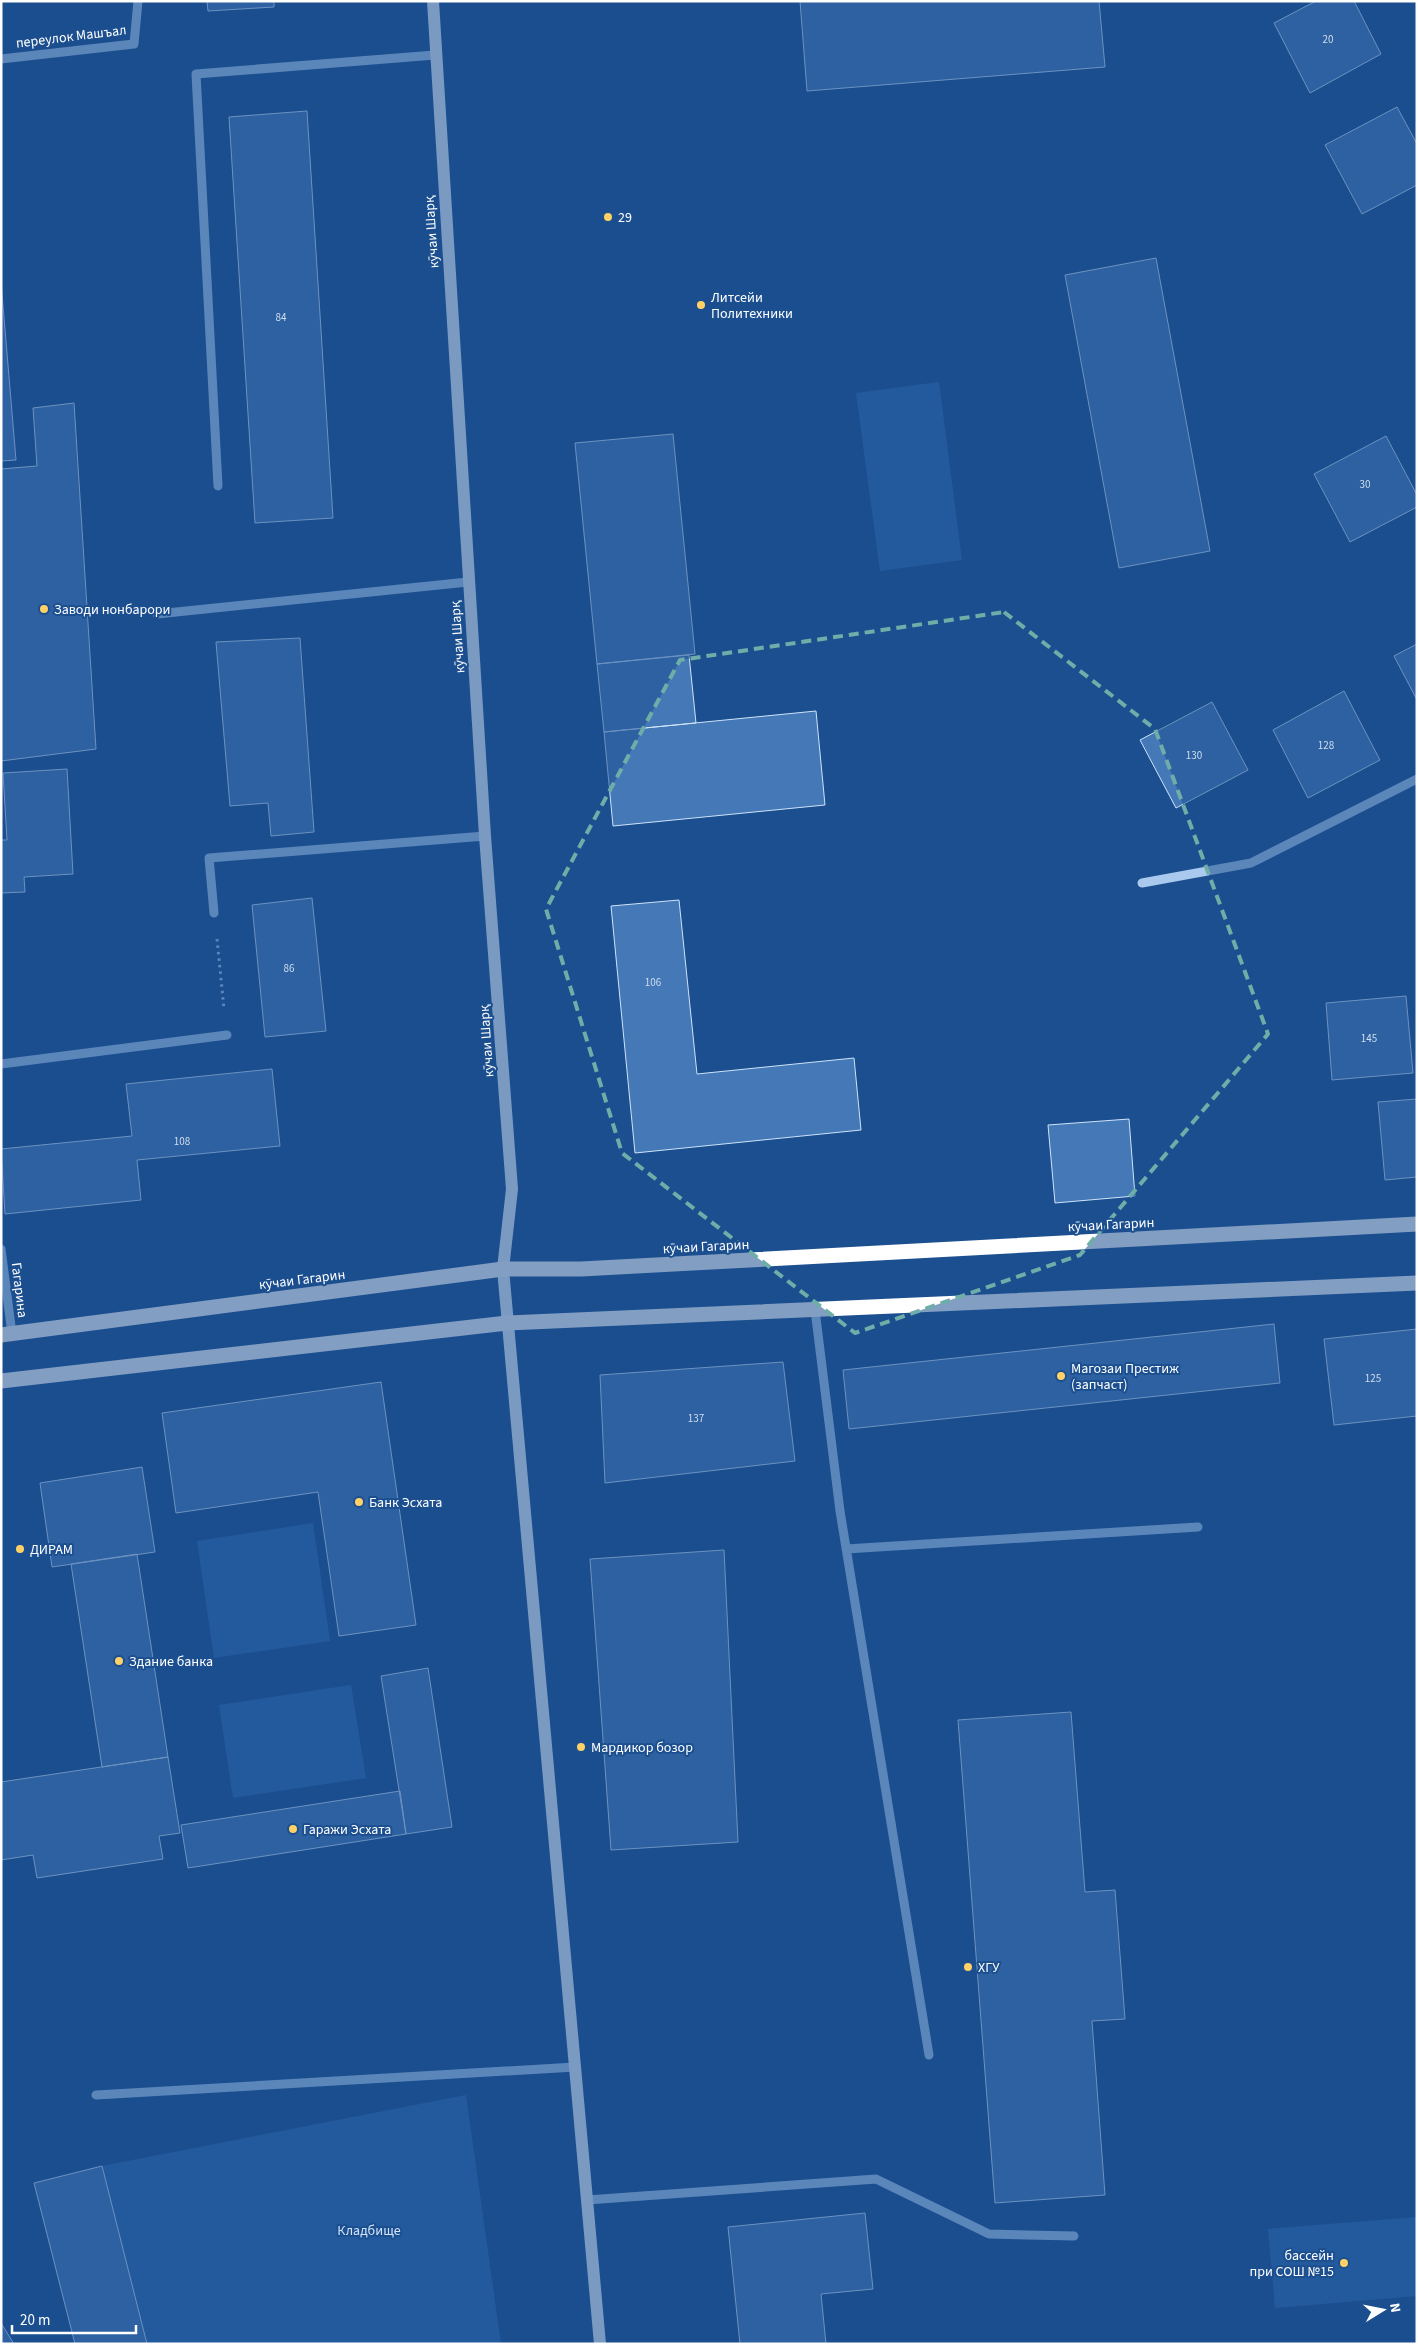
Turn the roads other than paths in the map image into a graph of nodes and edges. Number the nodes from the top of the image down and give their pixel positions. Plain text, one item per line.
1 (138, 1) edge
2 (433, 1) edge
3 (435, 54) junction
4 (1, 59) edge
5 (218, 486) dead end
6 (468, 582) junction
7 (157, 614) dead end
8 (1417, 779) edge
9 (485, 836) junction
10 (1142, 883) dead end
11 (214, 913) road end
12 (227, 1035) road end
13 (1, 1064) edge
14 (1417, 1224) edge
15 (1, 1249) edge
16 (503, 1269) junction
17 (1417, 1283) edge
18 (815, 1310) junction
19 (507, 1323) junction
20 (7, 1334) edge
21 (1, 1380) edge
22 (1198, 1528) dead end
23 (846, 1549) junction
24 (929, 2055) dead end
25 (576, 2067) junction
26 (96, 2095) dead end
27 (587, 2200) junction
28 (1074, 2236) dead end
29 (600, 2344) edge

1 - 4 street, переулок Машъал
2 - 3 main road, кӯчаи Шарқ
3 - 5 street
3 - 6 main road, кӯчаи Шарқ
6 - 7 street
6 - 9 main road, кӯчаи Шарқ
8 - 10 street
9 - 11 street
9 - 16 main road, кӯчаи Шарқ
12 - 13 street
14 - 16 highway, кӯчаи Гагарин
15 - 20 street, Гагарина
16 - 19 main road, кӯчаи Шарқ
16 - 20 highway, кӯчаи Гагарин
17 - 18 highway
18 - 19 highway
18 - 23 street
19 - 21 highway
19 - 25 main road, кӯчаи Шарқ
22 - 23 street
23 - 24 street
25 - 26 street
25 - 27 main road, кӯчаи Шарқ
27 - 28 street
27 - 29 main road, кӯчаи Шарқ

